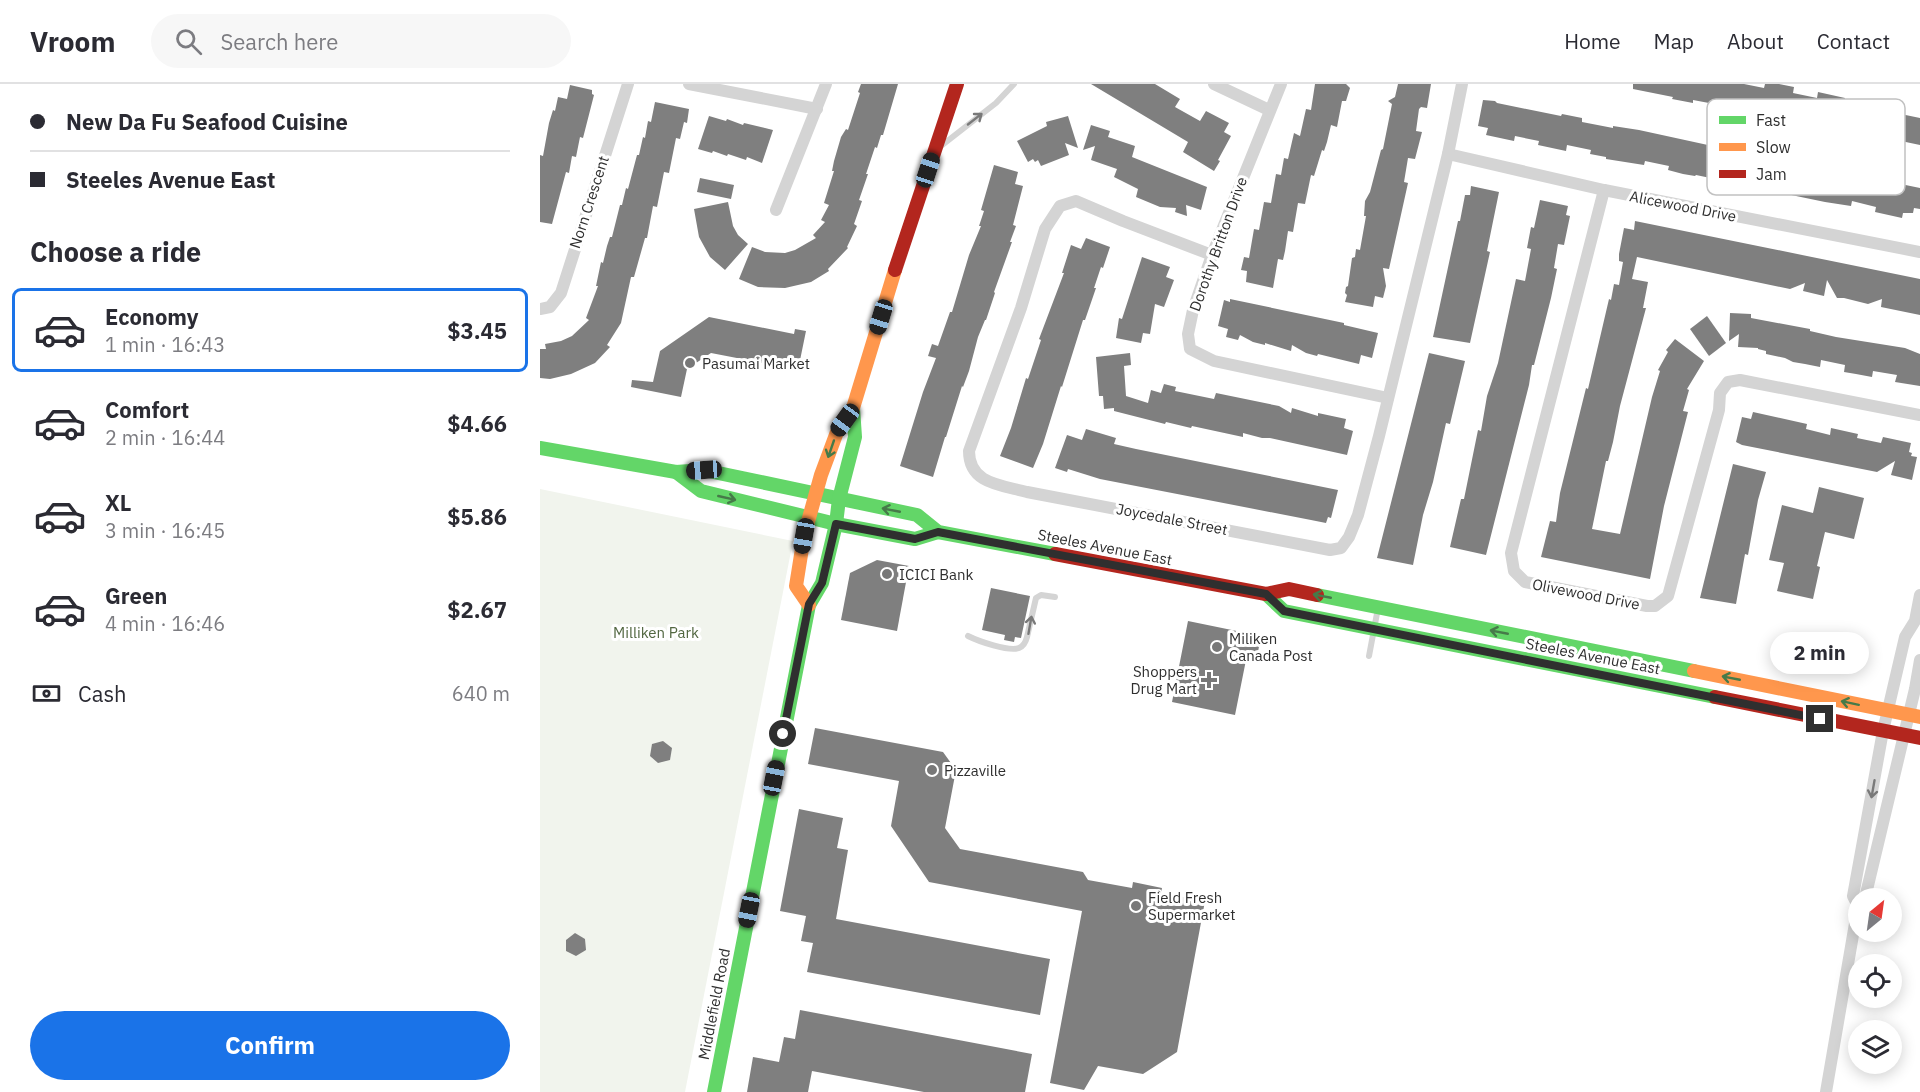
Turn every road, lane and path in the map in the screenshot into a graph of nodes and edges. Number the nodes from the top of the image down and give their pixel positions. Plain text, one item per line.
1 (628, 84) edge
2 (689, 84) edge
3 (826, 84) edge
4 (957, 84) edge
5 (1014, 84) edge
6 (1214, 84) edge
7 (1281, 84) edge
8 (1462, 84) edge
9 (817, 109) junction
10 (1269, 110) junction
11 (934, 151) junction
12 (1448, 154) junction
13 (1604, 190) junction
14 (776, 210) dead end
15 (1920, 252) edge
16 (1212, 255) junction
17 (540, 309) edge
18 (1388, 398) junction
19 (854, 408) junction
20 (1920, 415) edge
21 (540, 448) edge
22 (676, 472) junction
23 (815, 494) junction
24 (839, 500) junction
25 (808, 517) junction
26 (836, 524) junction
27 (938, 532) junction
28 (1266, 594) junction
29 (1920, 595) edge
30 (1055, 597) dead end
31 (809, 604) junction
32 (1378, 607) junction
33 (1915, 621) junction
34 (1374, 629) junction
35 (1920, 635) edge
36 (968, 636) dead end
37 (1369, 656) dead end
38 (1920, 660) edge
39 (1889, 710) junction
40 (1914, 716) edge
41 (1883, 731) junction
42 (1903, 735) junction
43 (1920, 738) edge
44 (1854, 888) edge
45 (1864, 888) edge
46 (1853, 942) edge
47 (714, 1092) edge
48 (1826, 1092) edge

1 - 17 street, Norn Crescent
2 - 9 street
3 - 9 street
4 - 11 main road, Middlefield Road
11 -> 5 lane
6 - 10 street
7 - 10 street, Dorothy Britton Drive
8 - 12 street, Joycedale Street
9 - 14 street
10 - 16 street, Dorothy Britton Drive
11 - 19 main road, Middlefield Road
12 - 13 street, Alicewood Drive
12 - 18 street, Joycedale Street
13 - 15 street, Alicewood Drive
13 - 20 street, Olivewood Drive
16 - 18 street, Dorothy Britton Drive
16 - 18 street, Joycedale Street
19 -> 23 main road, Middlefield Road
19 - 24 main road, Middlefield Road
21 - 22 main road, Steeles Avenue East
22 - 23 main road, Steeles Avenue East
22 -> 25 main road, Steeles Avenue East
23 - 24 main road, Steeles Avenue East
23 - 25 main road, Middlefield Road
24 - 26 main road, Middlefield Road
27 -> 24 main road, Steeles Avenue East
25 - 26 main road, Steeles Avenue East
25 - 31 main road, Middlefield Road
26 - 27 main road, Steeles Avenue East
26 - 31 main road, Middlefield Road
27 - 28 main road, Steeles Avenue East
32 -> 28 main road, Steeles Avenue East
28 - 34 main road, Steeles Avenue East
29 - 33 street
36 -> 30 lane
31 - 47 main road, Middlefield Road
32 - 34 lane
39 -> 32 main road, Steeles Avenue East
33 - 35 street
33 - 39 street
34 - 37 lane
34 - 41 main road, Steeles Avenue East
38 - 40 street
39 - 40 main road, Steeles Avenue East
39 - 41 street
40 - 42 street
41 - 42 main road, Steeles Avenue East
41 -> 44 street
42 - 43 main road, Steeles Avenue East
42 - 45 street
46 - 48 street

